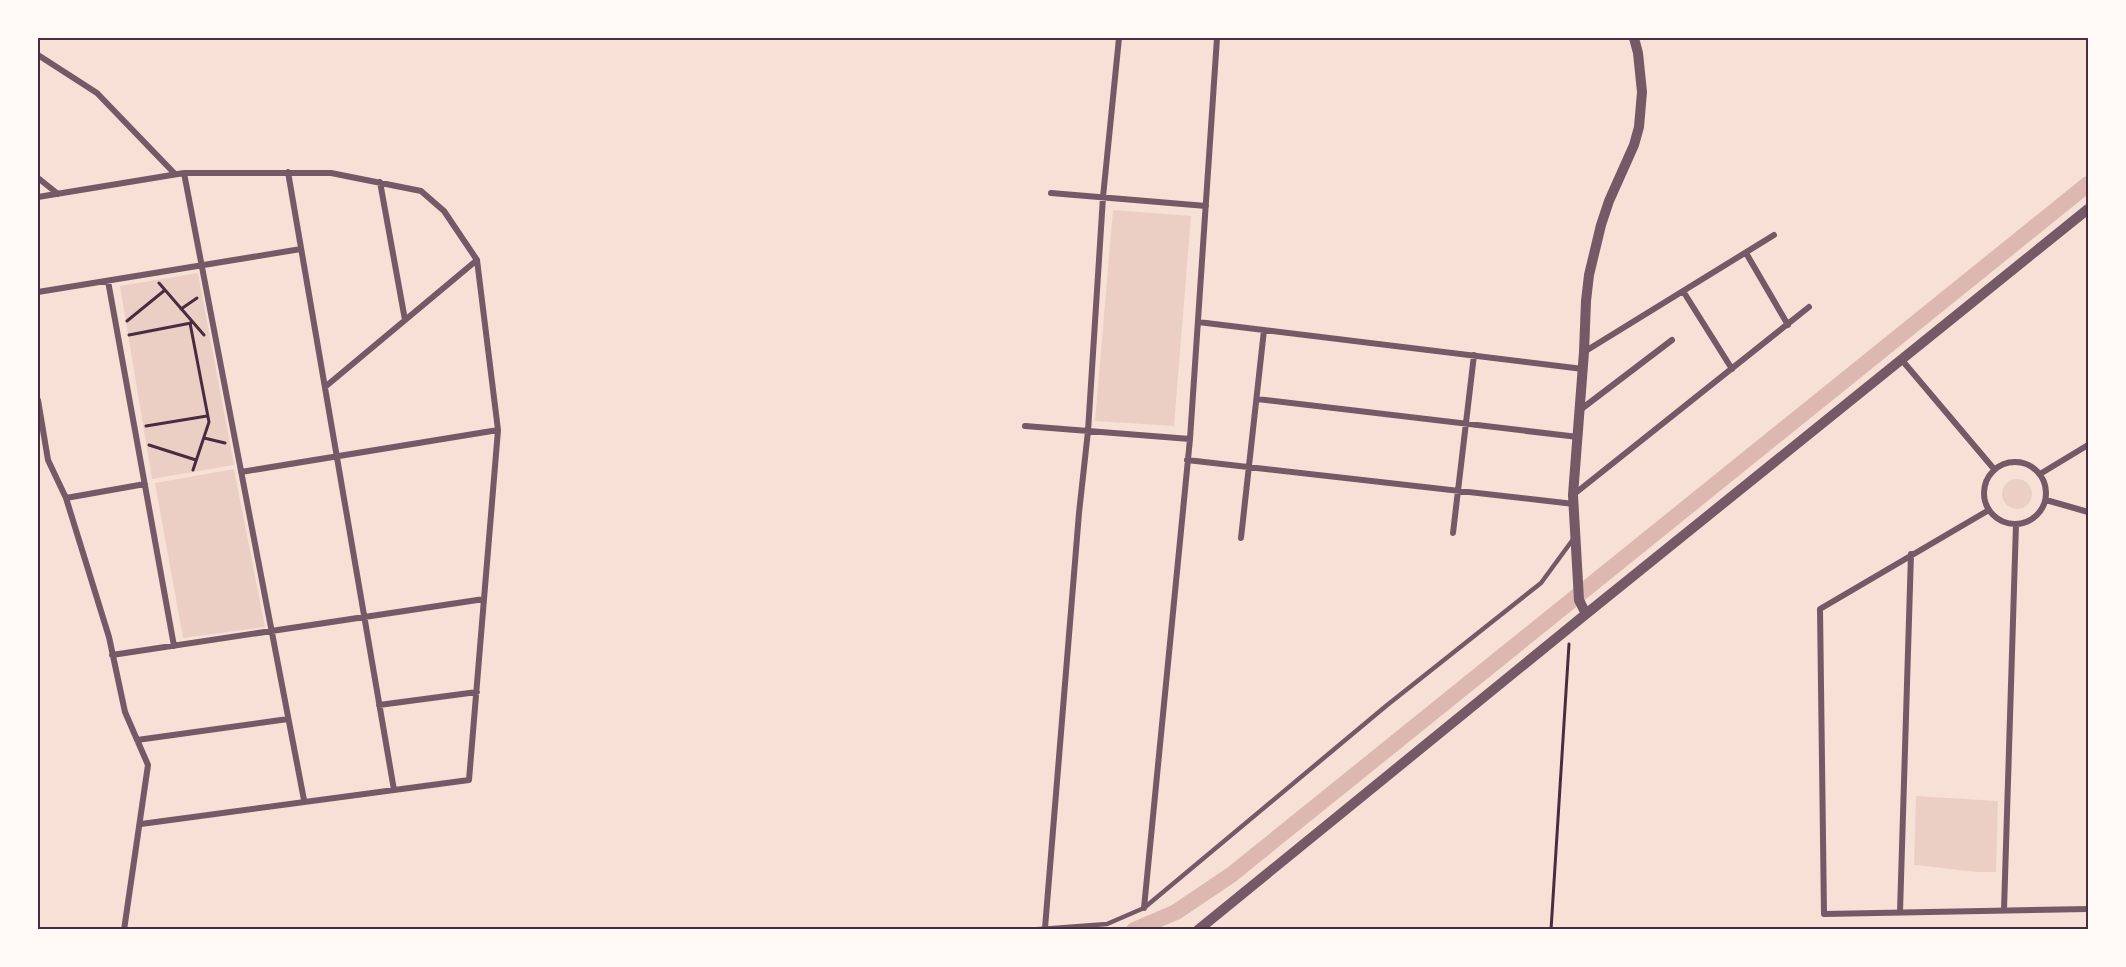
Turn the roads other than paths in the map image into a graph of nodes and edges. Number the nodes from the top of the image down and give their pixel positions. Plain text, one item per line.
1 (1119, 38) edge
2 (1217, 38) edge
3 (1634, 38) edge
4 (38, 55) edge
5 (288, 172) junction
6 (184, 173) junction
7 (175, 174) junction
8 (38, 178) edge
9 (380, 182) junction
10 (1051, 193) dead end
11 (58, 194) junction
12 (38, 197) edge
13 (1103, 197) junction
14 (1206, 206) junction
15 (2088, 209) edge
16 (1774, 236) dead end
17 (301, 249) junction
18 (1746, 253) junction
19 (477, 260) junction
20 (202, 265) junction
21 (108, 281) junction
22 (1683, 291) junction
23 (38, 292) edge
24 (1809, 307) dead end
25 (405, 320) junction
26 (1198, 322) junction
27 (1788, 325) junction
28 (1264, 330) junction
29 (1672, 340) dead end
30 (1584, 352) junction
31 (1474, 355) junction
32 (1901, 359) junction
33 (1583, 369) junction
34 (1732, 369) junction
35 (325, 387) junction
36 (1257, 399) junction
37 (38, 400) edge
38 (1580, 411) junction
39 (1466, 424) junction
40 (40, 425) edge
41 (1025, 426) dead end
42 (498, 430) junction
43 (1088, 431) junction
44 (1578, 437) junction
45 (1190, 439) junction
46 (2088, 445) edge
47 (337, 457) junction
48 (1188, 460) junction
49 (1249, 467) junction
50 (1994, 470) junction
51 (241, 472) junction
52 (2040, 474) junction
53 (145, 484) junction
54 (1458, 491) junction
55 (66, 498) junction
56 (1574, 500) junction
57 (2046, 500) junction
58 (1989, 510) junction
59 (2088, 512) edge
60 (2016, 524) junction
61 (1453, 533) dead end
62 (1576, 536) junction
63 (1241, 538) dead end
64 (1911, 554) junction
65 (484, 599) junction
66 (1586, 614) junction
67 (364, 617) junction
68 (272, 631) junction
69 (174, 646) junction
70 (112, 655) junction
71 (477, 692) junction
72 (379, 705) junction
73 (288, 719) junction
74 (137, 740) junction
75 (394, 790) junction
76 (304, 800) junction
77 (141, 824) junction
78 (1144, 908) junction
79 (2088, 909) edge
80 (2004, 910) junction
81 (1900, 912) junction
82 (1045, 928) edge
83 (124, 930) edge
84 (1026, 930) edge
85 (1198, 930) edge

1 - 13 street
2 - 14 street
3 - 30 street
4 - 7 street
5 - 6 street
5 - 9 street
5 - 17 street
6 - 7 street
6 - 20 street
7 - 11 street
8 - 11 street
9 - 19 street
9 - 25 street
10 - 13 street
11 - 12 street
13 - 14 street
13 - 43 street
14 - 26 street
15 - 32 street
16 - 18 street
17 - 20 street
17 - 35 street
18 - 22 street
18 - 27 street
19 - 25 street
19 - 42 street
20 - 21 street
20 - 51 street
21 - 23 street
21 - 53 street
22 - 30 street
22 - 34 street
24 - 27 street
25 - 35 street
26 - 28 street
26 - 45 street
27 - 34 street
28 - 31 street
28 - 36 street
29 - 38 street
30 - 33 street
31 - 33 street
31 - 39 street
32 - 50 street
32 - 66 street
33 - 38 street
34 - 56 street
35 - 47 street
36 - 39 street
36 - 49 street
37 - 40 street
38 - 44 street
39 - 44 street
39 - 54 street
40 - 55 street
41 - 43 street
42 - 47 street
42 - 65 street
43 - 45 street
43 - 82 street
44 - 56 street
45 - 48 street
46 - 52 street
47 - 51 street
47 - 67 street
48 - 49 street
48 - 78 street
49 - 54 street
49 - 63 street
50 - 52 street
50 - 58 street
51 - 68 street
52 - 57 street
53 - 55 street
53 - 69 street
54 - 56 street
54 - 61 street
55 - 70 street
56 - 62 street
57 - 59 street
57 - 60 street
58 - 60 street
58 - 64 street
60 - 80 street
62 - 66 street
62 - 78 lane
64 - 81 street
64 - 81 street
65 - 67 street
65 - 71 street
66 - 85 street
67 - 68 street
67 - 72 street
68 - 69 street
68 - 73 street
69 - 70 street
70 - 74 street
71 - 72 street
71 - 75 street
72 - 75 street
73 - 74 street
73 - 76 street
74 - 77 street
75 - 76 street
76 - 77 street
77 - 83 street
78 - 82 lane
79 - 80 street
80 - 81 street
82 - 84 lane

